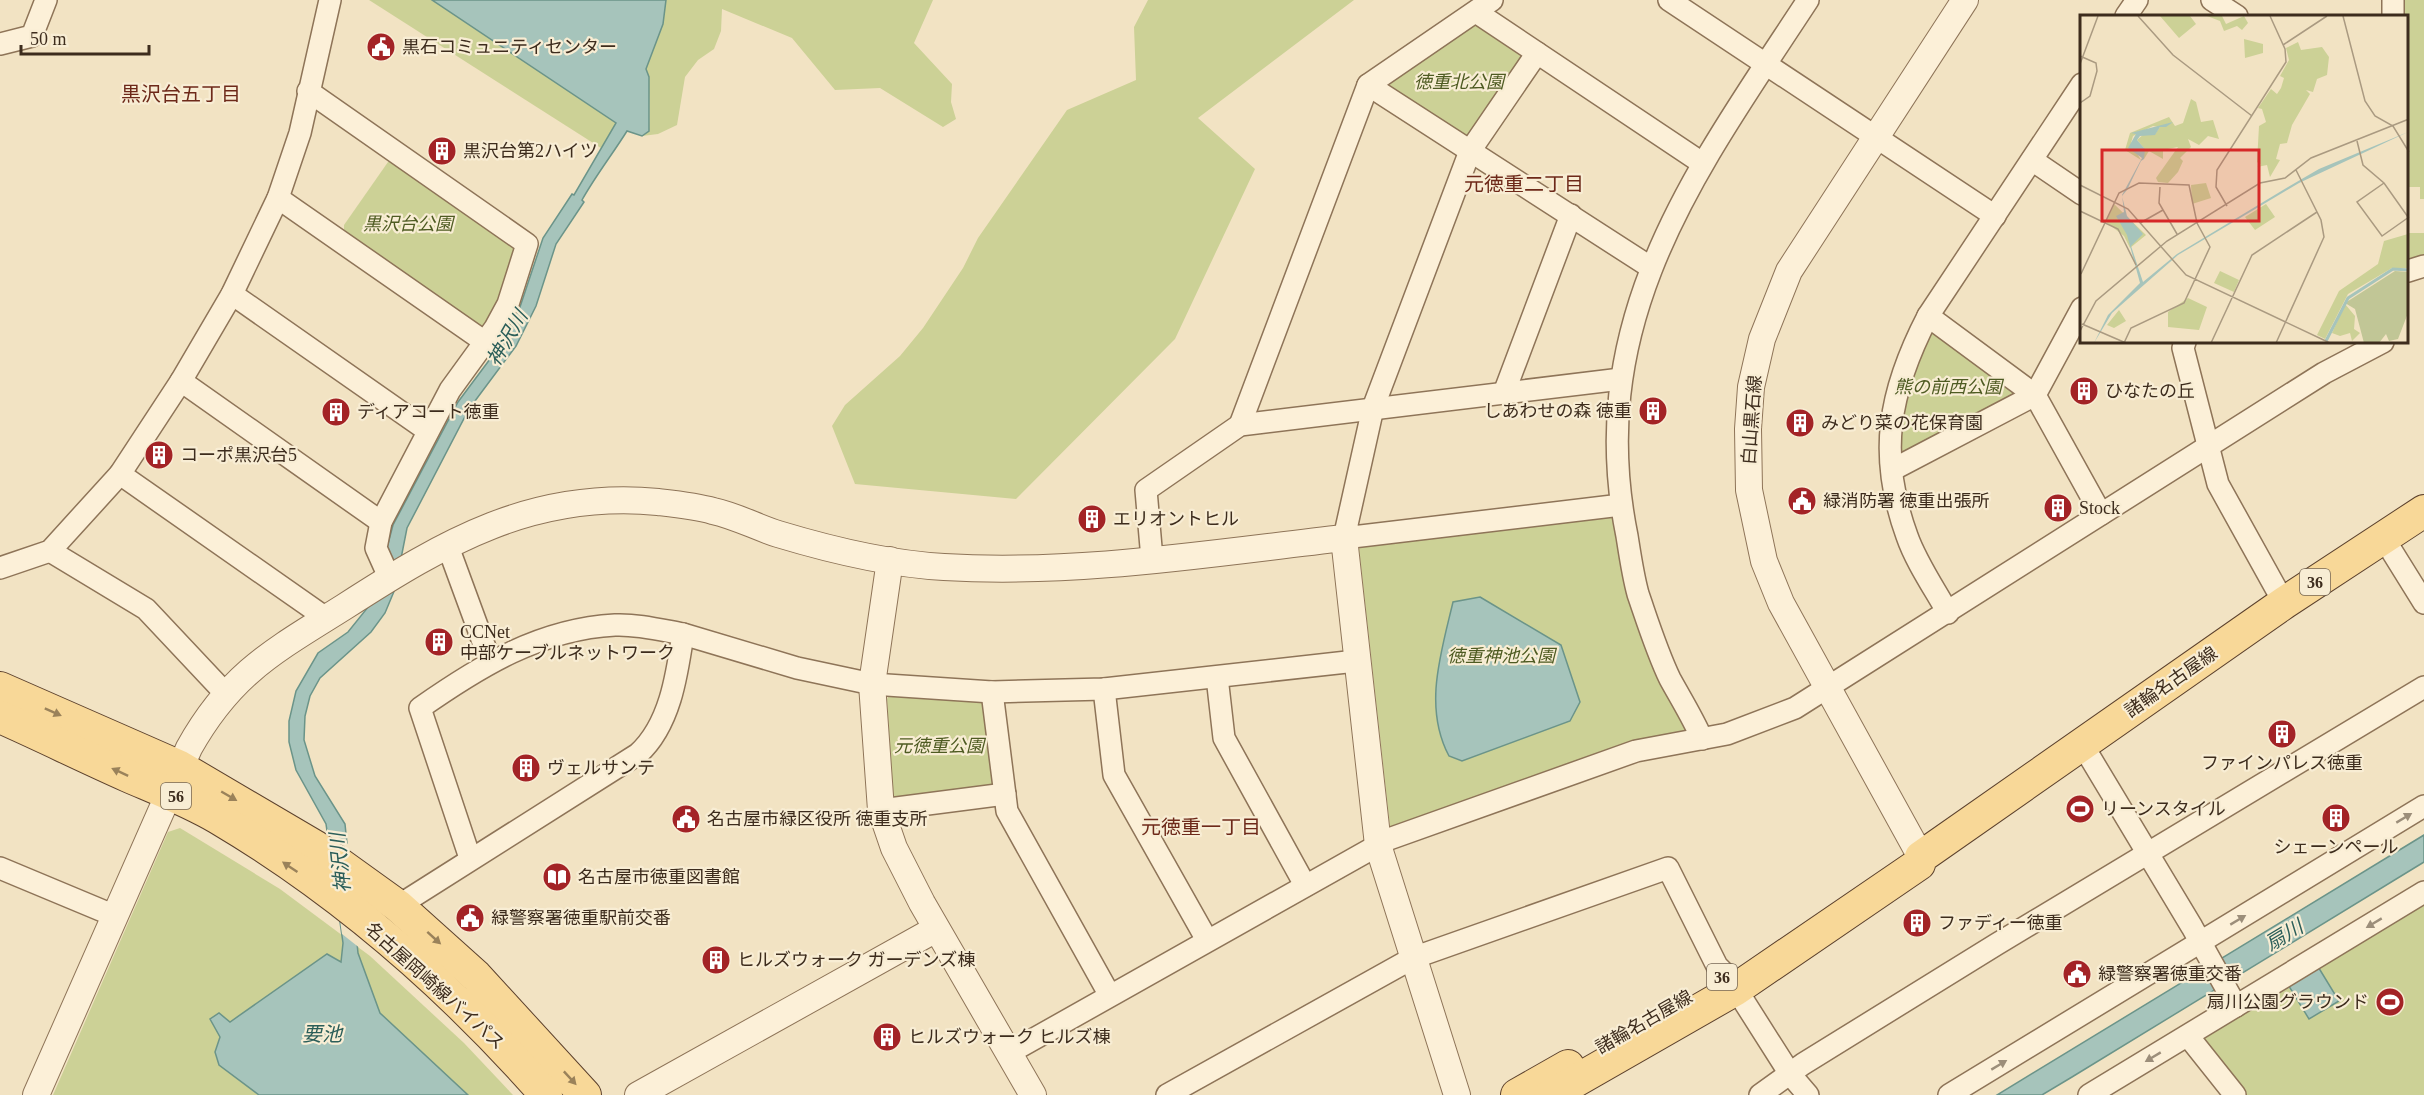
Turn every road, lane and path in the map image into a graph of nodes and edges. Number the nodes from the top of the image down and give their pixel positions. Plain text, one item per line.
1 (46, 0) edge
2 (330, 0) edge
3 (1670, 0) edge
4 (1808, 0) edge
5 (1965, 0) edge
6 (2137, 0) edge
7 (2212, 0) edge
8 (2393, 0) edge
9 (1484, 6) edge
10 (2127, 15) edge
11 (2235, 15) edge
12 (2392, 15) edge
13 (0, 44) edge
14 (1537, 53) junction
15 (1766, 64) junction
16 (1368, 85) junction
17 (2080, 87) edge
18 (308, 91) junction
19 (1874, 137) junction
20 (1470, 151) junction
21 (2032, 160) junction
22 (1702, 163) junction
23 (2080, 193) edge
24 (278, 198) junction
25 (1571, 215) junction
26 (1995, 216) junction
27 (2424, 266) edge
28 (1650, 267) junction
29 (2409, 271) edge
30 (232, 294) junction
31 (2080, 312) edge
32 (1928, 316) junction
33 (484, 342) junction
34 (2184, 344) edge
35 (2379, 344) edge
36 (1622, 379) junction
37 (182, 381) junction
38 (1504, 393) junction
39 (2035, 395) junction
40 (1373, 408) junction
41 (1240, 426) junction
42 (428, 431) junction
43 (2208, 447) junction
44 (1892, 470) junction
45 (120, 474) junction
46 (1621, 505) junction
47 (2424, 512) edge
48 (2101, 514) junction
49 (381, 522) junction
50 (1344, 537) junction
51 (2383, 537) junction
52 (447, 544) junction
53 (50, 551) junction
54 (1152, 559) junction
55 (890, 560) junction
56 (0, 568) edge
57 (389, 577) junction
58 (2284, 603) junction
59 (2424, 603) edge
60 (1948, 613) junction
61 (326, 618) junction
62 (683, 634) junction
63 (490, 661) junction
64 (1356, 661) junction
65 (1217, 677) junction
66 (872, 684) junction
67 (2424, 687) edge
68 (0, 688) edge
69 (1828, 688) junction
70 (1104, 689) junction
71 (992, 692) junction
72 (225, 693) junction
73 (0, 717) edge
74 (1702, 739) junction
75 (2082, 744) junction
76 (175, 780) junction
77 (1005, 794) junction
78 (2424, 806) edge
79 (881, 810) junction
80 (1378, 845) junction
81 (2147, 853) junction
82 (1921, 857) junction
83 (470, 858) junction
84 (0, 868) edge
85 (1305, 885) junction
86 (2424, 892) edge
87 (398, 906) junction
88 (115, 916) junction
89 (936, 928) junction
90 (1207, 940) junction
91 (2205, 952) junction
92 (1413, 958) junction
93 (1731, 982) junction
94 (1109, 994) junction
95 (2231, 997) junction
96 (2188, 1036) junction
97 (1009, 1053) junction
98 (1790, 1074) junction
99 (36, 1095) edge
100 (546, 1095) edge
101 (585, 1095) edge
102 (638, 1095) edge
103 (1033, 1095) edge
104 (1167, 1095) edge
105 (1457, 1095) edge
106 (1517, 1095) edge
107 (1551, 1095) edge
108 (1760, 1095) edge
109 (1808, 1095) edge
110 (1949, 1095) edge
111 (2089, 1095) edge
112 (2235, 1095) edge

1 - 13 street
2 - 18 street
3 - 15 street
4 - 15 street
5 - 19 street, 白山黒石線
6 - 10 street
7 - 11 street
8 - 12 street
9 - 14 street
9 - 16 street
14 - 20 street
14 - 22 street
15 - 19 street
15 - 22 street
16 - 20 street
16 - 41 street
17 - 21 street
18 - 24 street
18 - 33 street
19 - 26 street
19 - 69 street, 白山黒石線
20 - 25 street
20 - 40 street
21 - 23 street
21 - 26 street
22 - 28 street
24 - 30 street
24 - 33 street
25 - 28 street
25 - 38 street
26 - 32 street
27 - 29 street
28 - 36 street
30 - 37 street
30 - 42 street
31 - 39 street
32 - 39 street
32 - 44 street
33 - 42 street
34 - 43 street
35 - 43 street
36 - 38 street
36 - 46 street
37 - 45 street
37 - 49 street
38 - 40 street
39 - 44 street
39 - 48 street
40 - 41 street
40 - 50 street
41 - 54 street
42 - 49 street
43 - 48 street
43 - 58 street
44 - 60 street
45 - 53 street
45 - 61 street
46 - 50 street
46 - 74 street
47 - 51 main road, 諸輪名古屋線 / 36
48 - 60 street
49 - 57 street
50 - 54 street
50 - 64 street
51 - 58 main road, 諸輪名古屋線 / 36
51 - 59 street
52 - 55 street
52 - 57 street
52 - 63 street
53 - 56 street
53 - 72 street
54 - 55 street
55 - 66 street
57 - 61 street
58 - 75 main road, 諸輪名古屋線 / 36
60 - 69 street
61 - 72 street
62 - 63 street
62 - 66 street
62 - 83 street
63 - 83 street
64 - 65 street
64 - 80 street
65 - 70 street
65 - 85 street
66 - 71 street
66 - 79 street
67 - 81 street
68 -> 76 main road, 名古屋岡崎線バイパス / 56
69 - 74 street
69 - 82 street, 白山黒石線
70 - 71 street
70 - 90 street
71 - 77 street
72 - 76 street
76 -> 73 main road, 名古屋岡崎線バイパス / 56
74 - 80 street
75 - 81 street
75 - 82 main road, 諸輪名古屋線 / 36
76 -> 87 main road, 名古屋岡崎線バイパス / 56
76 - 88 street
100 -> 76 main road, 名古屋岡崎線バイパス / 56
77 - 79 street
77 - 94 street
91 -> 78 street
79 - 89 street
80 - 85 street
80 - 92 street
81 - 91 street
81 - 98 street
82 - 93 main road, 諸輪名古屋線 / 36
83 - 87 street
84 - 88 street
85 - 90 street
86 -> 95 street
87 -> 101 main road, 名古屋岡崎線バイパス / 56
88 - 99 street
89 - 97 street
89 - 102 street
90 - 94 street
91 - 95 street
110 -> 91 street
92 - 93 street
92 - 104 street
92 - 105 street
93 - 98 street
93 - 106 main road, 諸輪名古屋線 / 36
93 - 107 main road, 諸輪名古屋線 / 36
94 - 97 street
95 - 96 street
96 -> 111 street
96 - 112 street
97 - 103 street
98 - 108 street
98 - 109 street

